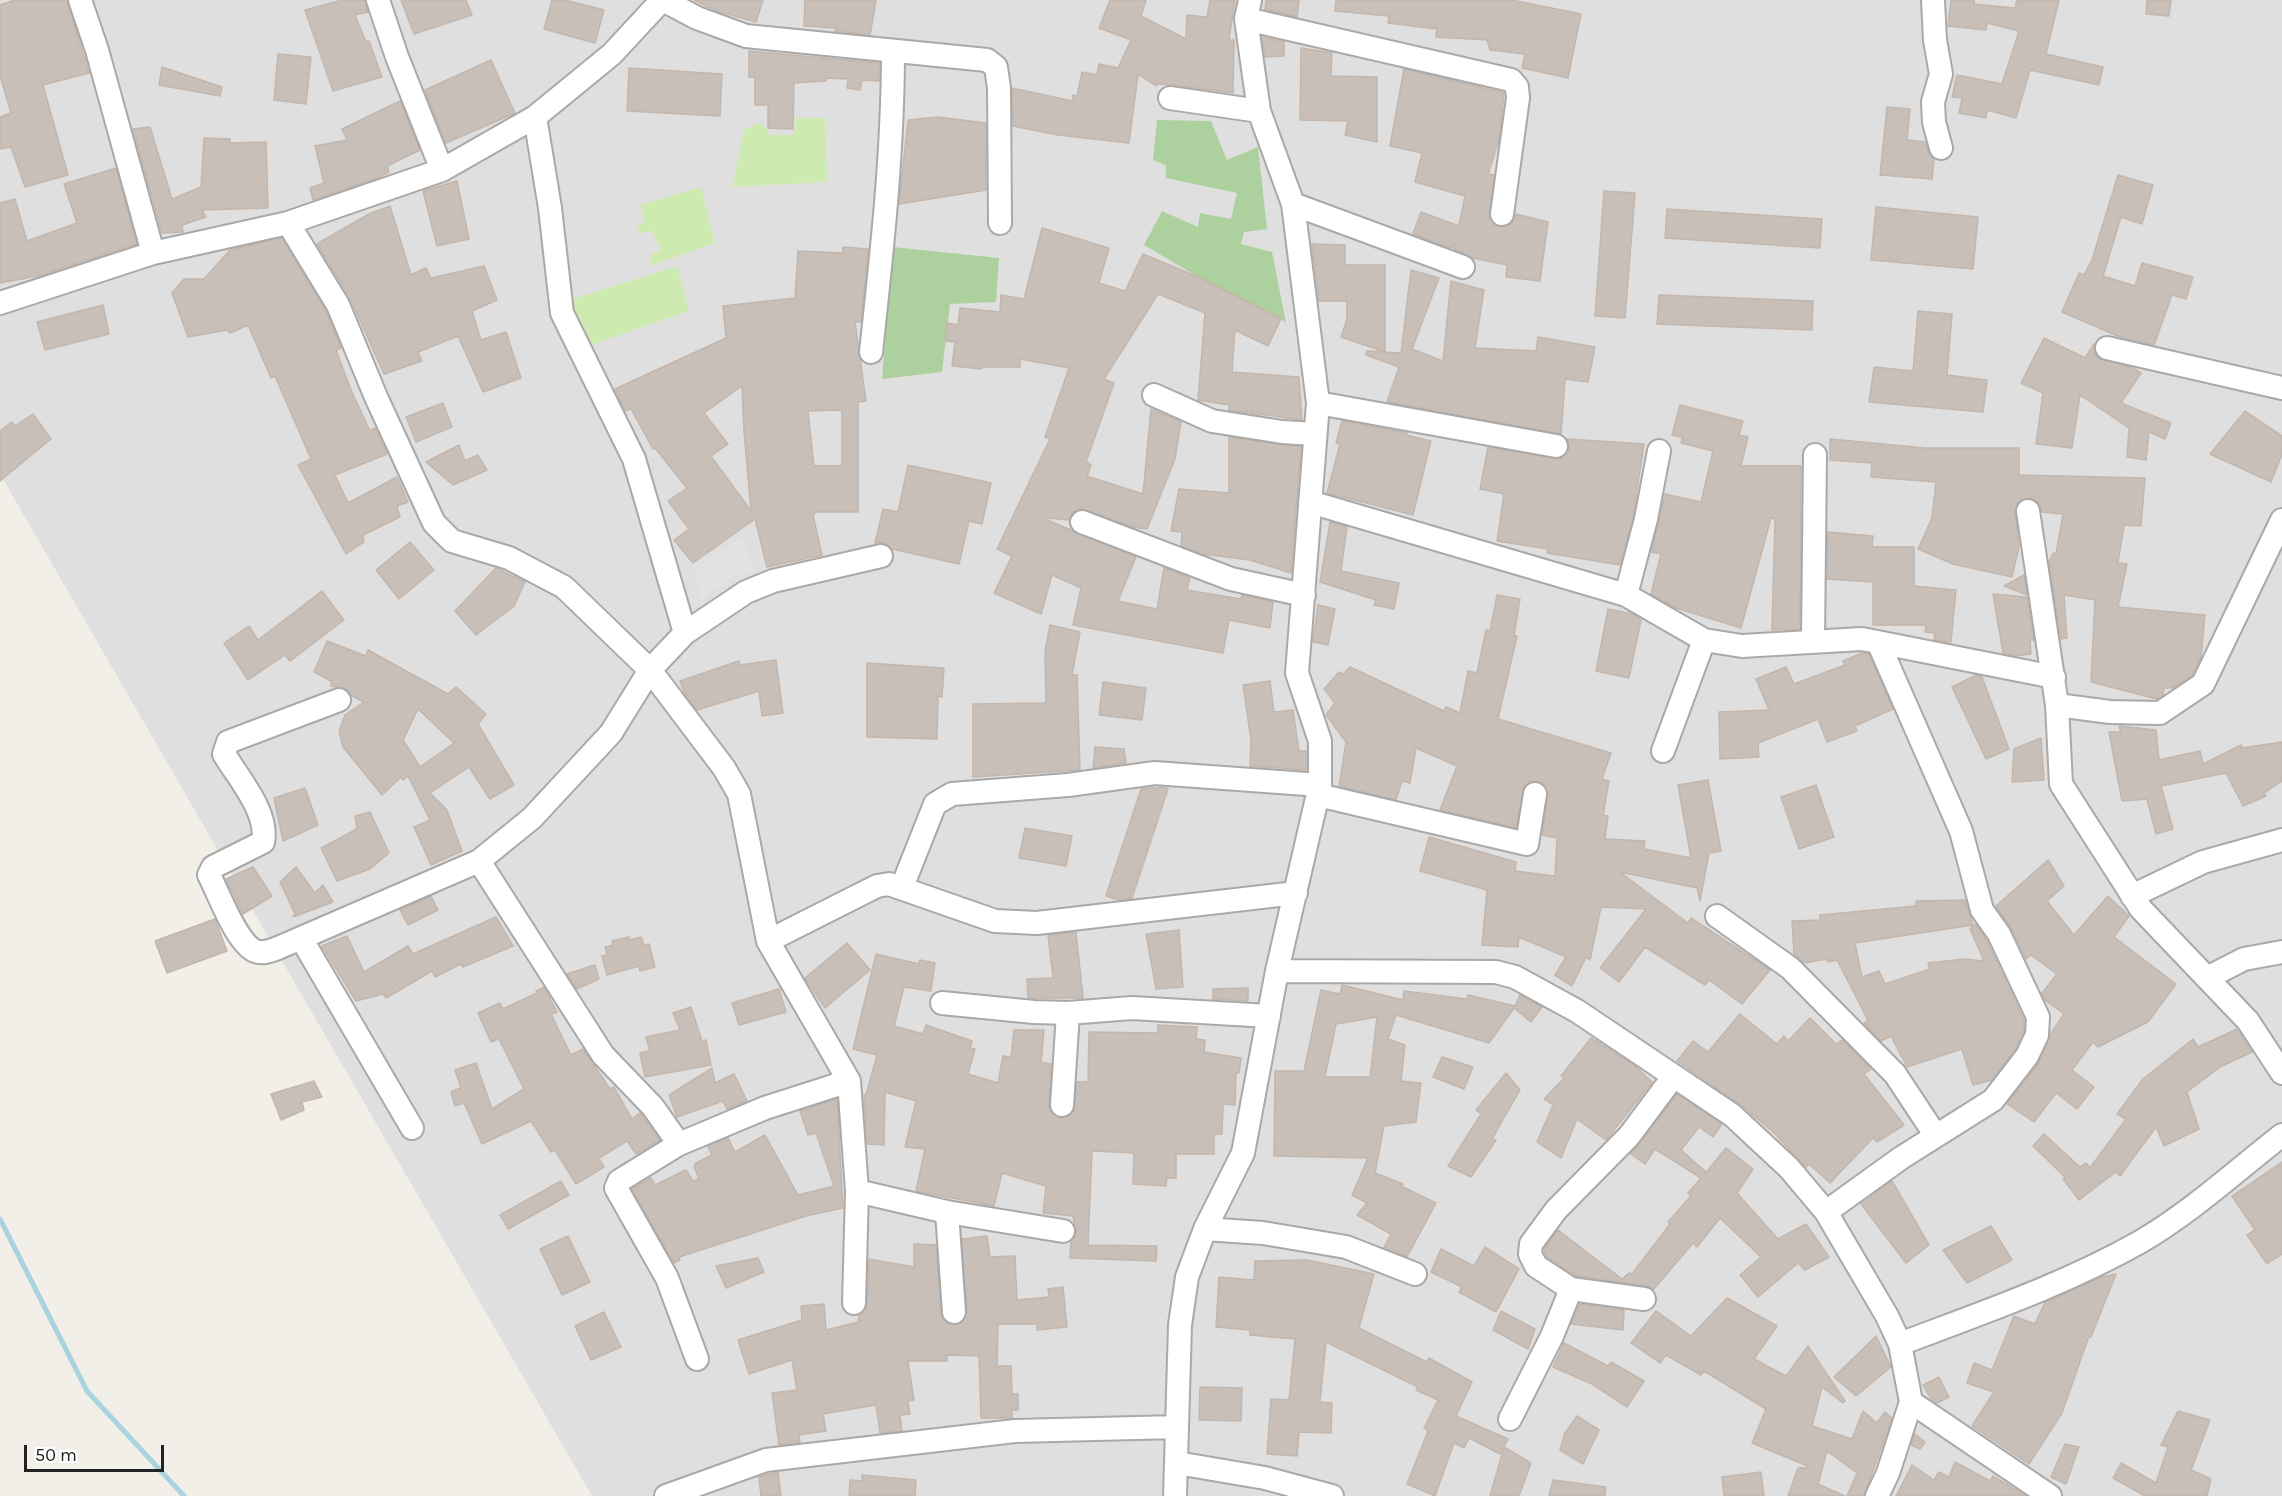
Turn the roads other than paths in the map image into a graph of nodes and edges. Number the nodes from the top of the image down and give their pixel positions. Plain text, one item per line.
1 (80, 0) edge
2 (378, 0) edge
3 (663, 0) edge
4 (1933, 0) edge
5 (1248, 10) edge
6 (893, 51) junction
7 (1170, 98) dead end
8 (1259, 111) junction
9 (535, 117) junction
10 (1941, 148) dead end
11 (442, 170) junction
12 (1293, 204) junction
13 (1502, 214) dead end
14 (288, 223) junction
15 (1000, 223) dead end
16 (153, 253) junction
17 (1463, 267) dead end
18 (0, 303) edge
19 (2107, 348) dead end
20 (871, 352) dead end
21 (2282, 388) edge
22 (1154, 394) dead end
23 (1318, 404) junction
24 (1315, 434) junction
25 (1556, 446) dead end
26 (1659, 451) dead end
27 (1815, 455) dead end
28 (1310, 502) junction
29 (2028, 511) dead end
30 (2282, 520) edge
31 (1082, 522) dead end
32 (881, 556) dead end
33 (1304, 595) junction
34 (1626, 595) junction
35 (684, 633) junction
36 (1704, 640) junction
37 (1813, 641) junction
38 (1878, 642) junction
39 (650, 670) junction
40 (2054, 677) junction
41 (339, 700) dead end
42 (2057, 705) junction
43 (1664, 751) dead end
44 (1319, 790) junction
45 (1534, 794) dead end
46 (2282, 840) edge
47 (479, 861) junction
48 (902, 887) junction
49 (1296, 893) junction
50 (2132, 896) junction
51 (1717, 916) dead end
52 (301, 938) junction
53 (768, 941) junction
54 (2282, 952) edge
55 (1277, 971) junction
56 (2206, 978) junction
57 (942, 1003) dead end
58 (1068, 1013) junction
59 (1269, 1016) junction
60 (2282, 1074) edge
61 (1673, 1077) junction
62 (849, 1081) junction
63 (1062, 1105) dead end
64 (412, 1128) dead end
65 (2282, 1135) edge
66 (1936, 1136) junction
67 (679, 1144) junction
68 (857, 1191) junction
69 (947, 1212) junction
70 (1826, 1212) junction
71 (1205, 1229) junction
72 (1064, 1231) dead end
73 (1415, 1274) dead end
74 (1571, 1289) junction
75 (1644, 1299) dead end
76 (854, 1303) dead end
77 (954, 1312) dead end
78 (1900, 1344) junction
79 (698, 1359) dead end
80 (1911, 1402) junction
81 (1509, 1419) dead end
82 (1177, 1427) junction
83 (1177, 1463) junction
84 (666, 1496) edge
85 (1175, 1496) edge
86 (1332, 1496) edge
87 (1877, 1496) edge
88 (2050, 1496) edge

1 - 16 street
2 - 11 street
3 - 6 street
3 - 9 street
4 - 10 street
5 - 8 street
5 - 13 street
6 - 15 street
6 - 20 street
7 - 8 street
8 - 12 street
9 - 11 street
9 - 35 street
11 - 14 street
12 - 17 street
12 - 23 street
14 - 16 street
14 - 39 street
16 - 18 street
19 - 21 street
22 - 24 street
23 - 24 street
23 - 25 street
24 - 28 street
26 - 34 street
27 - 37 street
28 - 33 street
28 - 34 street
29 - 40 street
30 - 42 street
31 - 33 street
32 - 35 street
33 - 44 street
34 - 36 street
35 - 39 street
36 - 37 street
36 - 43 street
37 - 38 street
38 - 40 street
38 - 66 street
39 - 47 street
39 - 53 street
40 - 42 street
41 - 52 street
42 - 50 street
44 - 45 street
44 - 48 street
44 - 49 street
46 - 50 street
47 - 52 street
47 - 67 street
48 - 49 street
48 - 53 street
49 - 55 street
50 - 56 street
51 - 66 street
52 - 64 street
53 - 62 street
54 - 56 street
55 - 59 street
55 - 61 street
56 - 60 street
57 - 58 street
58 - 59 street
58 - 63 street
59 - 71 street
61 - 70 street
61 - 74 street
62 - 67 street
62 - 68 street
65 - 78 street
66 - 70 street
67 - 79 street
68 - 69 street
68 - 76 street
69 - 72 street
69 - 77 street
70 - 78 street
71 - 73 street
71 - 82 street
74 - 75 street
74 - 81 street
78 - 80 street
80 - 87 street
80 - 88 street
82 - 83 street
82 - 84 street
83 - 85 street
83 - 86 street

